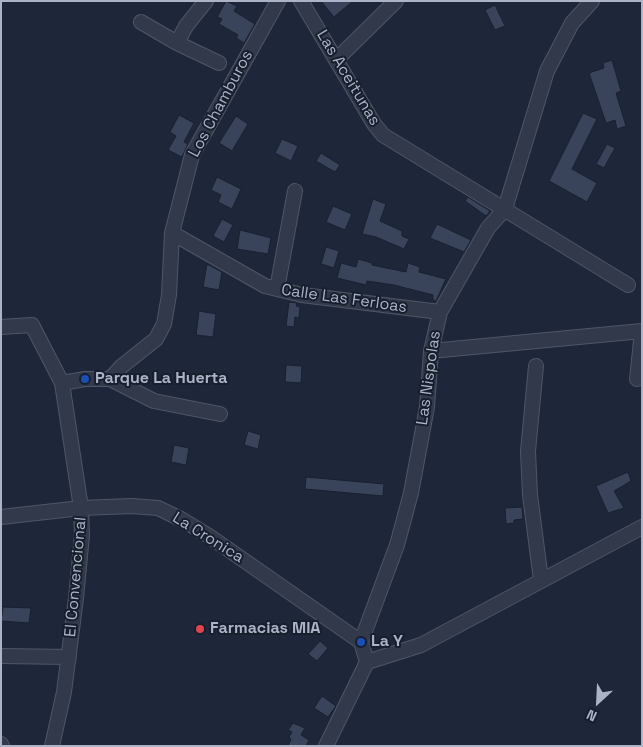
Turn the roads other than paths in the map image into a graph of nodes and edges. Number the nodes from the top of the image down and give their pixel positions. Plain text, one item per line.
1 (206, 1) edge
2 (278, 1) edge
3 (301, 1) edge
4 (396, 1) edge
5 (592, 1) edge
6 (141, 22) dead end
7 (177, 43) junction
8 (336, 60) junction
9 (219, 63) dead end
10 (295, 191) dead end
11 (505, 209) junction
12 (172, 233) junction
13 (628, 285) dead end
14 (277, 290) junction
15 (440, 312) junction
16 (1, 327) edge
17 (642, 331) edge
18 (430, 351) junction
19 (536, 366) dead end
20 (110, 379) junction
21 (637, 379) dead end
22 (62, 383) junction
23 (220, 414) dead end
24 (81, 508) junction
25 (1, 516) edge
26 (642, 527) edge
27 (541, 580) junction
28 (361, 642) junction
29 (1, 656) edge
30 (69, 657) junction
31 (367, 662) junction
32 (52, 746) edge
33 (326, 746) edge

1 - 7 street
2 - 12 street, Los Chamburos
3 - 8 street, Las Aceitunas
4 - 8 street
5 - 11 street, Las Nispolas
6 - 7 street
7 - 9 street
8 - 11 street, Las Aceitunas
10 - 14 street
11 - 13 street, Las Aceitunas
11 - 15 street, Las Nispolas
12 - 14 street, Calle Las Ferloas
12 - 20 street, Los Chamburos
14 - 15 street, Calle Las Ferloas
15 - 18 street, Las Nispolas
16 - 22 street, El Convencional
17 - 18 street
17 - 21 street
18 - 28 street, Las Nispolas
19 - 27 street
20 - 22 street
20 - 23 street
22 - 24 street, El Convencional
24 - 25 street, La Cronica
24 - 28 street, La Cronica
24 - 30 street, El Convencional
26 - 27 street
27 - 31 street
28 - 31 street
29 - 30 street
30 - 32 street, El Convencional
31 - 33 street

